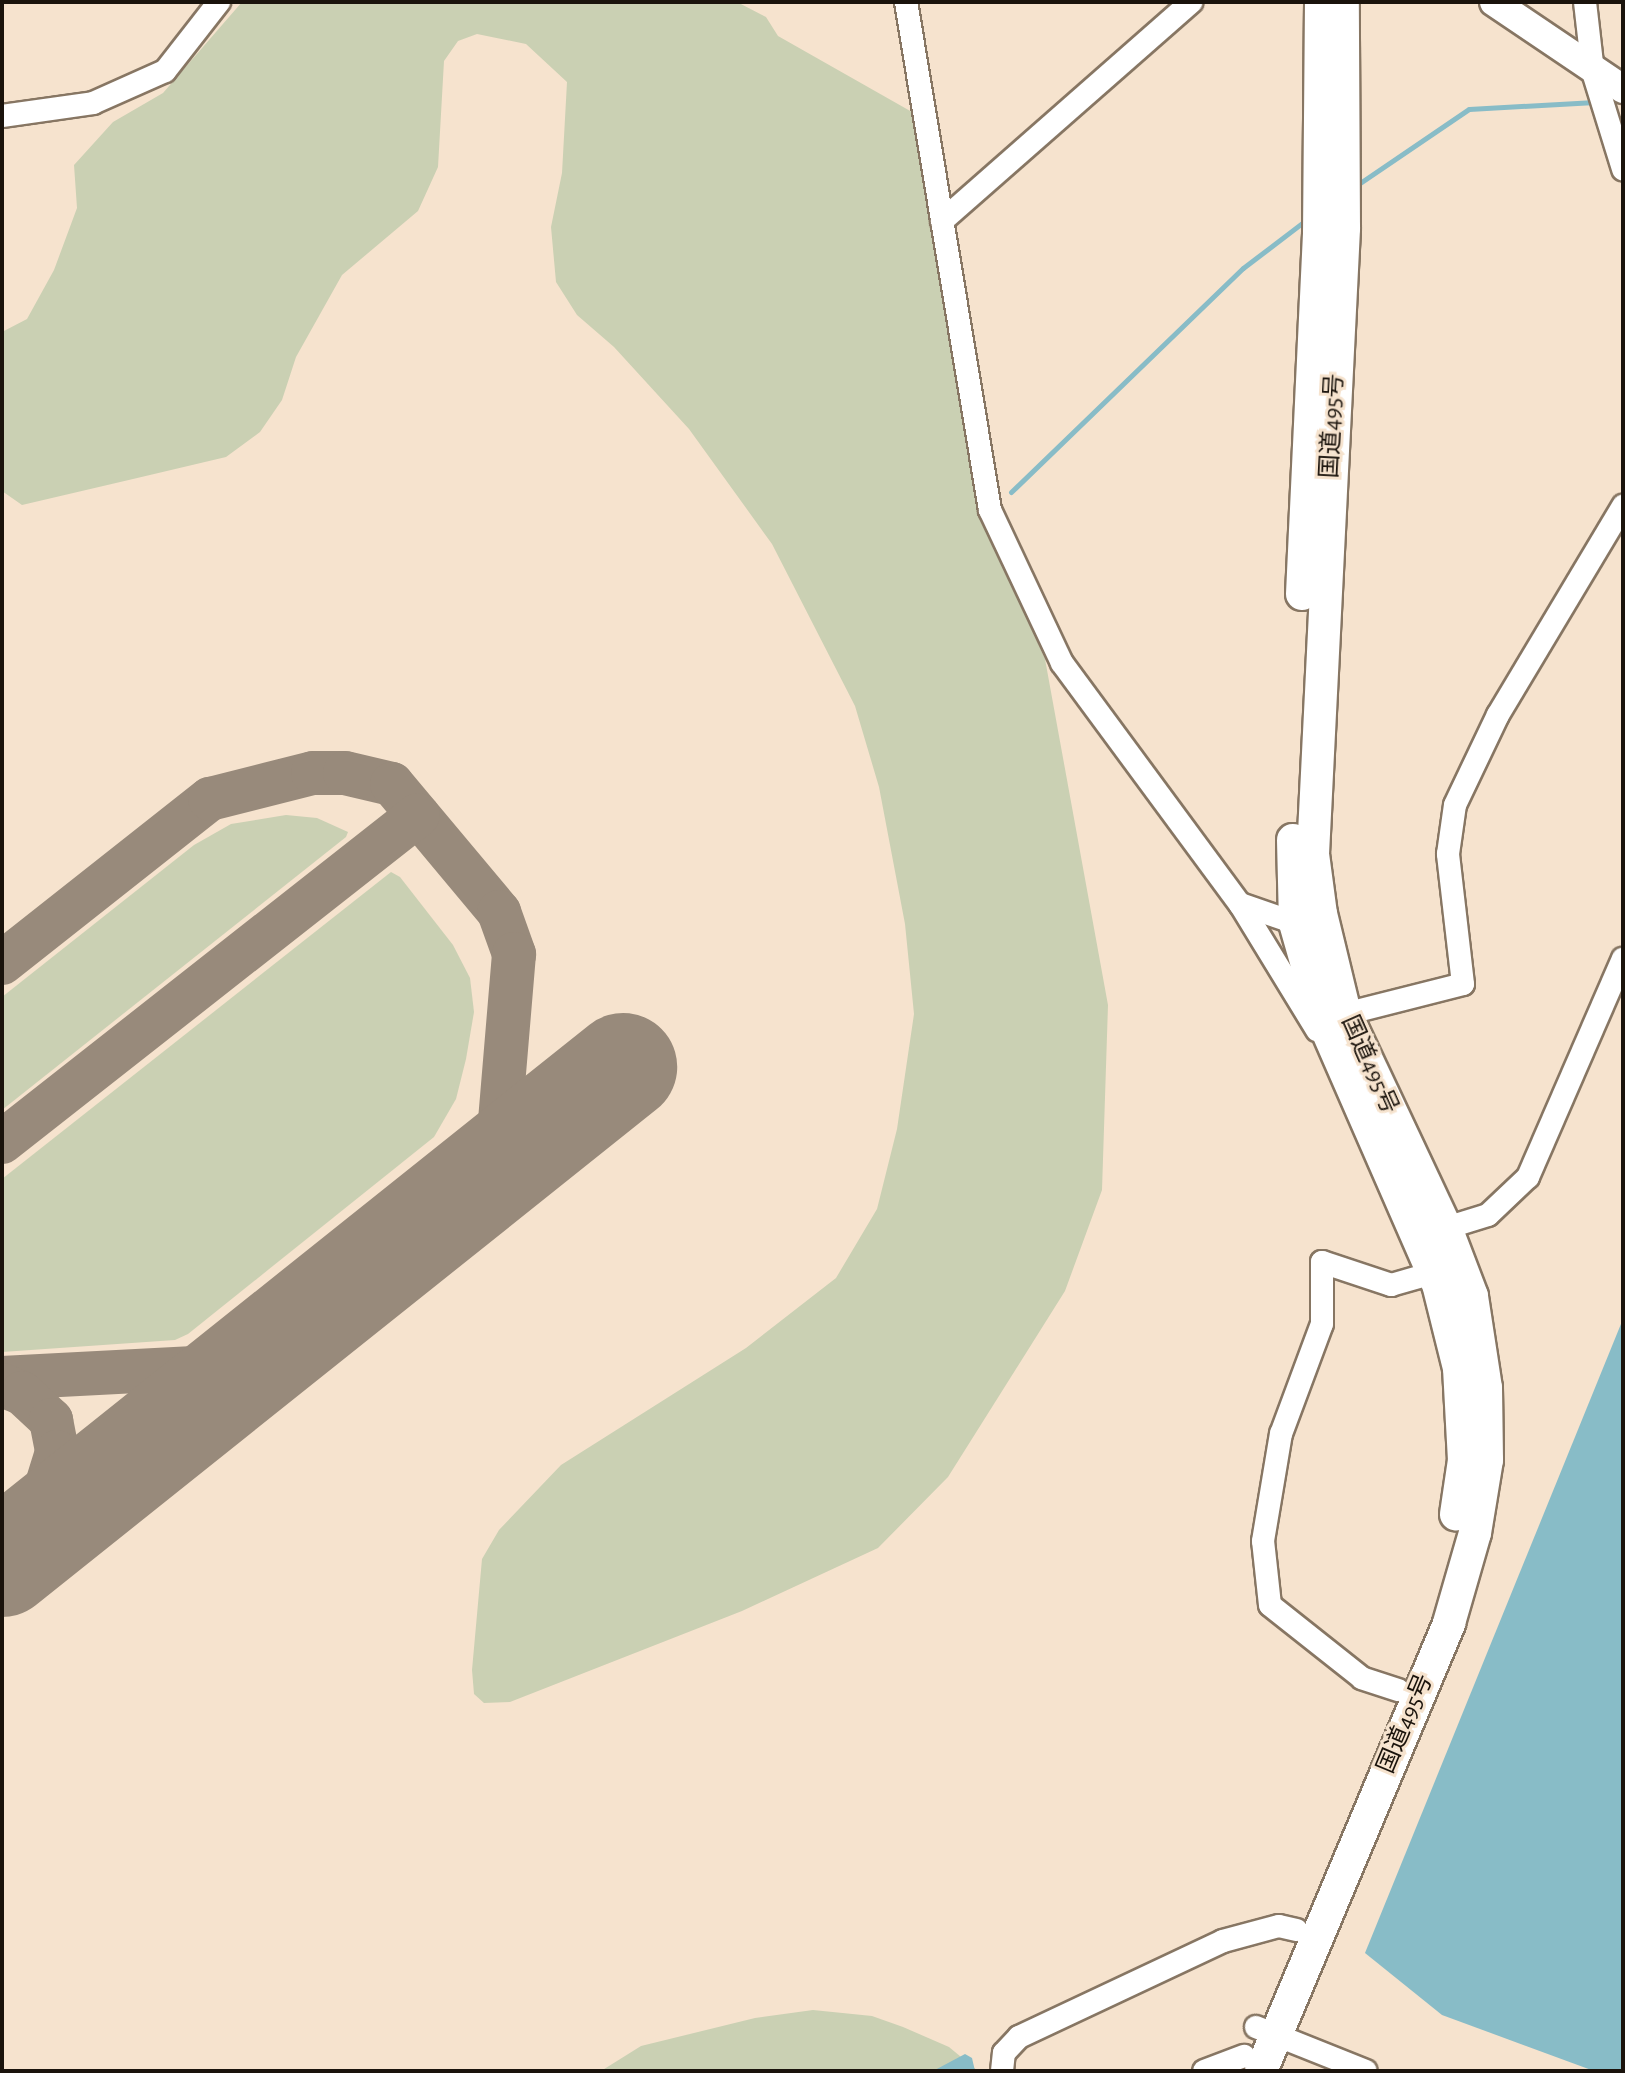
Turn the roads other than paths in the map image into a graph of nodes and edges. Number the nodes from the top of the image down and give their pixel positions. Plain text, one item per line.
1 (219, 2) edge
2 (906, 2) edge
3 (1191, 2) edge
4 (1321, 2) edge
5 (1343, 2) edge
6 (1494, 2) edge
7 (1585, 2) edge
8 (1593, 72) junction
9 (1623, 89) edge
10 (2, 116) edge
11 (1623, 169) edge
12 (1332, 177) junction
13 (942, 221) junction
14 (1331, 230) junction
15 (1623, 506) edge
16 (1240, 904) junction
17 (1295, 923) junction
18 (1623, 959) edge
19 (1334, 1017) junction
20 (1338, 1061) junction
21 (1410, 1220) junction
22 (1446, 1228) junction
23 (1433, 1273) junction
24 (1398, 1690) junction
25 (1297, 1930) junction
26 (1255, 2052) edge
27 (1332, 2065) edge
28 (1002, 2071) edge
29 (1204, 2071) edge
30 (1366, 2071) edge

1 - 10 street
2 - 13 street
3 - 13 street
4 - 12 highway, 国道495号
5 - 12 highway, 国道495号
6 - 8 main road
7 - 8 street
8 - 9 main road
8 - 11 street
12 - 14 highway, 国道495号
13 - 16 street
14 - 17 highway, 国道495号
14 - 19 highway, 国道495号
15 - 19 street
16 - 17 street
16 - 20 street
17 - 19 highway, 国道495号
18 - 22 street
19 - 20 highway, 国道495号
19 - 22 highway, 国道495号
20 - 21 highway, 国道495号
21 - 22 street
21 - 23 highway, 国道495号
22 - 26 highway, 国道495号
23 - 24 highway, 国道495号
23 - 24 street
24 - 25 highway, 国道495号
25 - 26 highway, 国道495号
25 - 28 street
26 - 27 street
26 - 29 street
27 - 30 street

